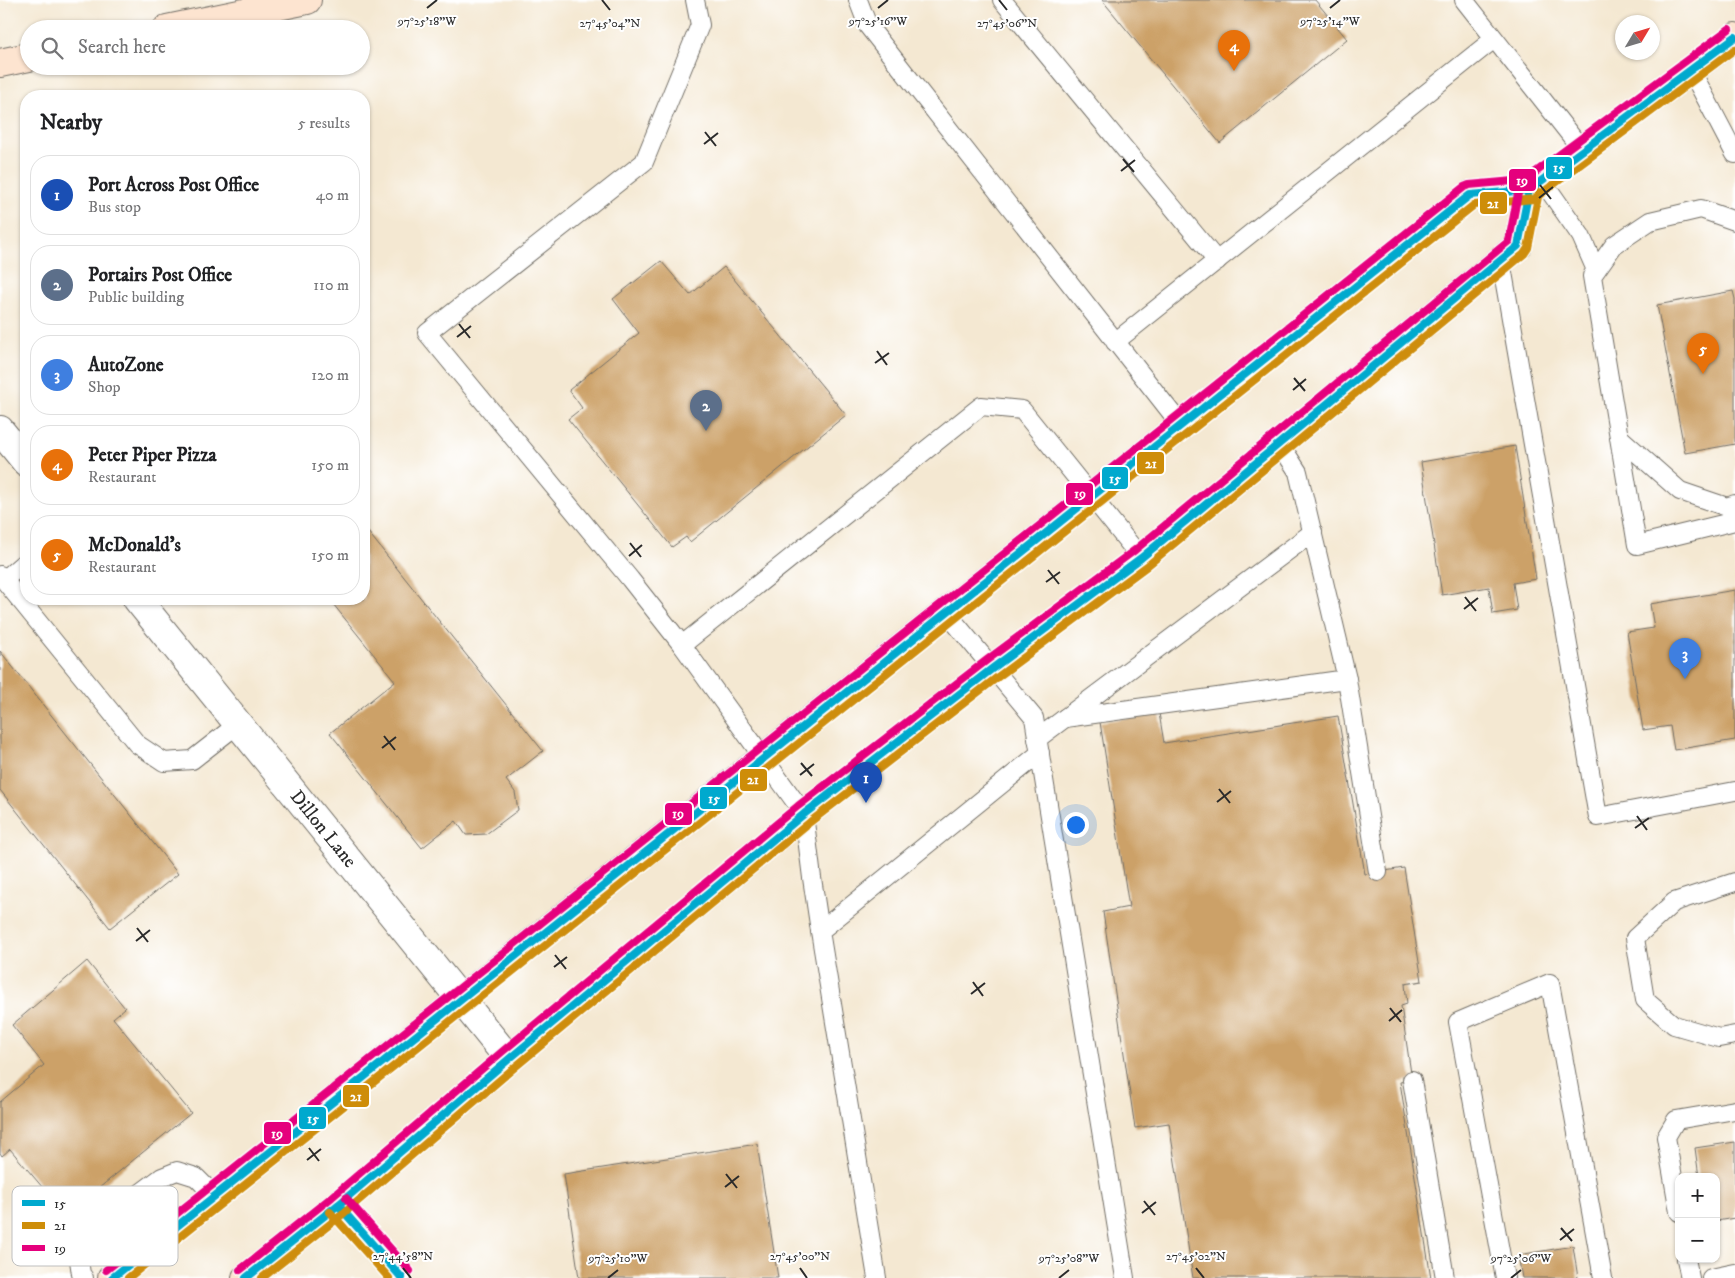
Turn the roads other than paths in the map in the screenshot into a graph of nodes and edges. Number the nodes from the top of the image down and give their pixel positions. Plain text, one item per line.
1 (307, 0) edge
2 (695, 0) edge
3 (858, 0) edge
4 (1002, 0) edge
5 (1464, 0) edge
6 (210, 20) edge
7 (1735, 37) edge
8 (1494, 39) junction
9 (20, 59) edge
10 (0, 63) edge
11 (1691, 70) junction
12 (1583, 151) junction
13 (1735, 154) edge
14 (1535, 185) junction
15 (1735, 221) edge
16 (1500, 260) junction
17 (1216, 261) junction
18 (1596, 270) junction
19 (1116, 342) junction
20 (1181, 425) junction
21 (0, 430) edge
22 (1619, 437) junction
23 (1280, 444) junction
24 (20, 455) edge
25 (1092, 498) junction
26 (1735, 504) edge
27 (1735, 521) edge
28 (1313, 532) junction
29 (1140, 558) junction
30 (20, 565) edge
31 (2, 577) edge
32 (20, 599) edge
33 (25, 605) edge
34 (142, 605) edge
35 (946, 612) junction
36 (682, 645) junction
37 (993, 668) junction
38 (1348, 679) junction
39 (1065, 718) junction
40 (238, 724) junction
41 (1038, 746) junction
42 (763, 759) junction
43 (1735, 791) edge
44 (804, 814) junction
45 (1378, 872) dead end
46 (1735, 882) edge
47 (820, 931) junction
48 (460, 998) junction
49 (1735, 1035) edge
50 (509, 1059) junction
51 (1412, 1080) dead end
52 (1735, 1110) edge
53 (150, 1186) edge
54 (1675, 1189) edge
55 (215, 1196) junction
56 (338, 1205) junction
57 (178, 1225) edge
58 (1687, 1263) edge
59 (80, 1266) edge
60 (127, 1266) edge
61 (1735, 1273) edge
62 (84, 1278) edge
63 (112, 1278) edge
64 (246, 1278) edge
65 (402, 1278) edge
66 (877, 1278) edge
67 (1125, 1278) edge
68 (1445, 1278) edge
69 (1505, 1278) edge
70 (1603, 1278) edge
71 (1690, 1278) edge
72 (1711, 1278) edge

1 - 6 main road
2 - 36 lane
3 - 19 lane
4 - 17 lane
5 - 8 lane
7 - 11 main road
8 - 12 lane
8 - 17 lane
9 - 10 main road
11 - 12 main road
11 - 13 lane
12 - 14 main road
14 - 16 main road
14 - 18 lane
14 - 20 main road
15 - 18 lane
16 - 23 main road
16 - 43 lane
17 - 19 lane
18 - 22 lane
19 - 20 lane
20 - 25 main road
21 - 24 street
22 - 26 lane
22 - 27 lane
23 - 28 lane
23 - 29 main road
25 - 29 lane
25 - 35 main road
25 - 36 lane
28 - 38 lane
28 - 39 lane
29 - 37 main road
30 - 31 lane
31 - 32 lane
33 - 40 lane
34 - 40 street, Dillon Lane
35 - 37 lane
35 - 42 main road
36 - 42 lane
37 - 41 lane
37 - 44 main road
38 - 39 lane
38 - 45 lane
39 - 41 lane
40 - 48 street, Dillon Lane
41 - 47 lane
41 - 67 lane
42 - 44 lane
42 - 48 main road
44 - 47 lane
44 - 50 main road
46 - 49 lane
47 - 66 lane
48 - 50 street, Dillon Lane
48 - 55 main road
50 - 56 main road
51 - 68 lane
52 - 54 lane
53 - 55 lane
55 - 57 main road
56 - 64 main road
56 - 65 lane
58 - 71 lane
59 - 62 lane
60 - 63 main road
61 - 72 lane
69 - 70 lane

